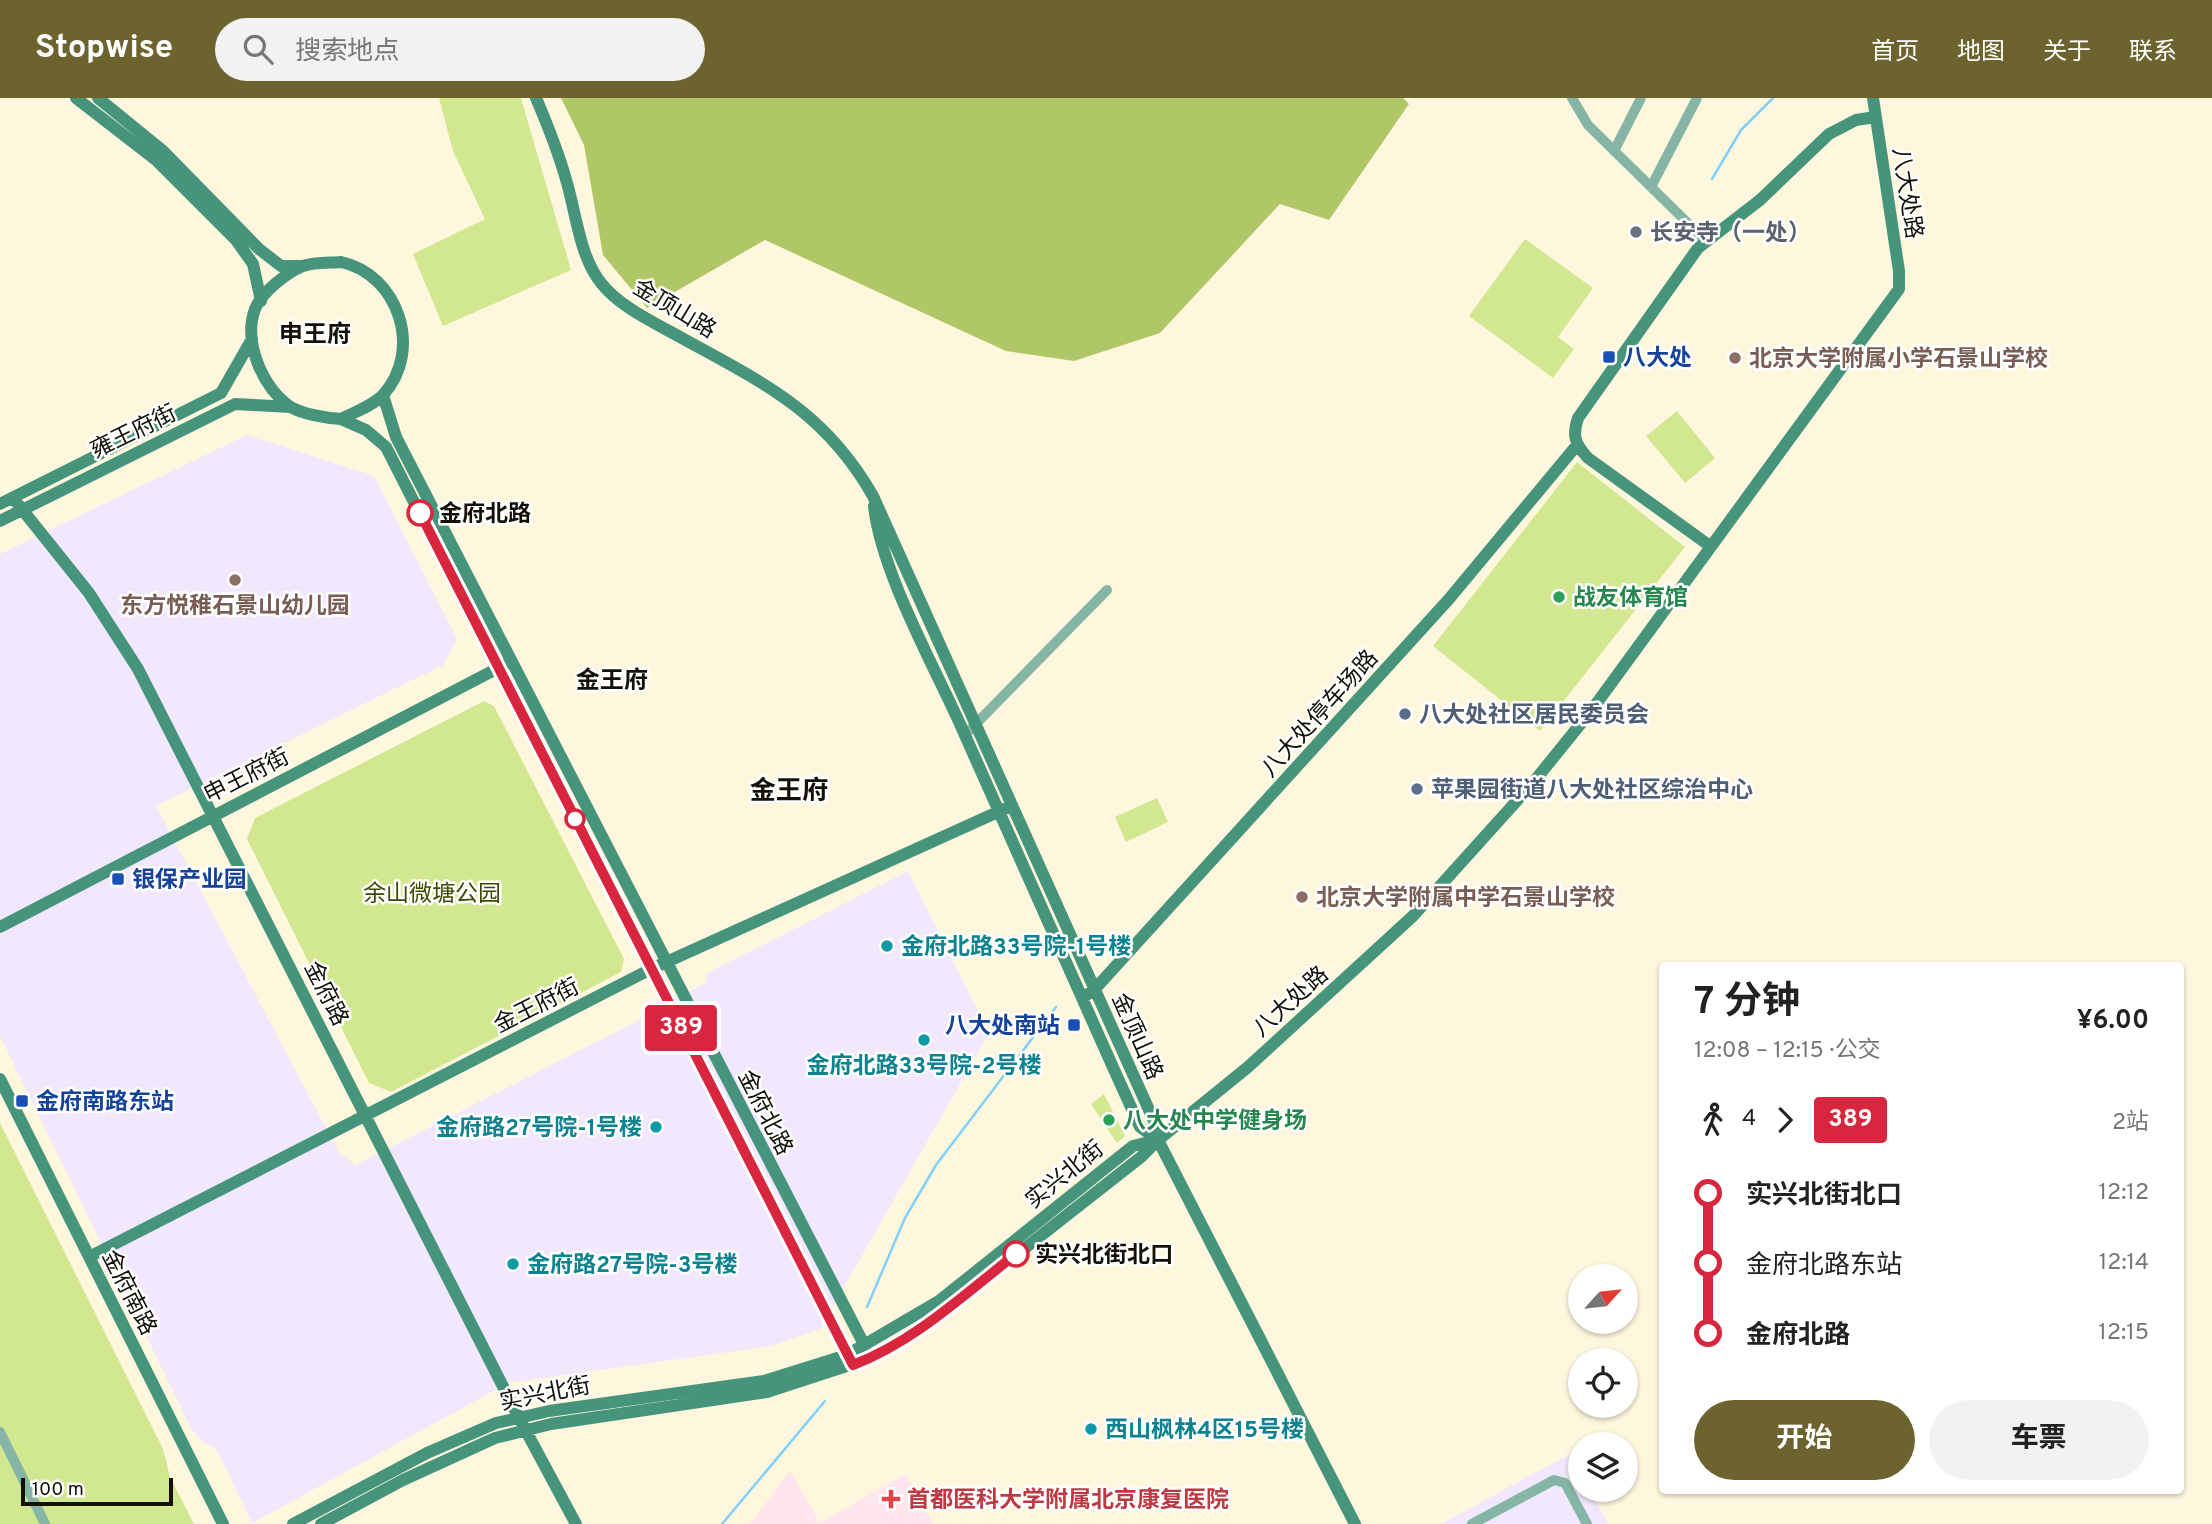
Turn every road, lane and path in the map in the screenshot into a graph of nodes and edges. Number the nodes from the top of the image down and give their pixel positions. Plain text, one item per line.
1 (76, 98) edge
2 (97, 98) edge
3 (536, 98) edge
4 (1572, 98) edge
5 (1641, 98) edge
6 (1697, 98) edge
7 (1872, 98) edge
8 (1875, 117) junction
9 (1614, 150) junction
10 (1651, 187) junction
11 (1706, 241) junction
12 (304, 266) junction
13 (261, 301) junction
14 (252, 339) junction
15 (383, 395) junction
16 (291, 407) junction
17 (341, 419) junction
18 (1577, 445) junction
19 (873, 496) junction
20 (13, 498) junction
21 (0, 504) edge
22 (23, 509) junction
23 (0, 521) edge
24 (1710, 546) junction
25 (1107, 590) dead end
26 (512, 661) junction
27 (499, 668) junction
28 (975, 726) junction
29 (965, 735) junction
30 (1011, 806) junction
31 (998, 811) junction
32 (213, 816) junction
33 (0, 926) edge
34 (666, 962) junction
35 (651, 969) junction
36 (1094, 989) junction
37 (1082, 999) junction
38 (0, 1079) edge
39 (366, 1116) junction
40 (1158, 1140) junction
41 (89, 1257) junction
42 (869, 1352) junction
43 (850, 1360) junction
44 (522, 1423) junction
45 (0, 1432) edge
46 (45, 1524) edge
47 (223, 1524) edge
48 (293, 1524) edge
49 (321, 1524) edge
50 (576, 1524) edge
51 (1355, 1524) edge
52 (1472, 1524) edge
53 (1587, 1524) edge

1 - 13 street
2 - 12 street
3 - 19 street, 金顶山路
4 - 9 street
5 - 9 street
6 - 10 street
7 - 8 street, 八大处路
8 - 11 street
8 - 24 street, 八大处路
9 - 10 street
10 - 11 street
11 - 18 street
12 - 13 street
12 - 15 street
13 - 14 street
14 - 16 street
14 - 20 street, 雍王府街
15 - 17 street
15 - 26 street, 金府北路
16 - 17 street
16 - 22 street, 雍王府街
17 - 27 street, 金府北路
18 - 24 street
18 - 36 street, 八大处停车场路
19 - 28 street, 金顶山路
19 - 29 street, 金顶山路
20 - 21 street, 雍王府街
20 - 22 street, 金府路
22 - 23 street, 雍王府街
22 - 32 street, 金府路
24 - 40 street, 八大处路
25 - 28 street
26 - 27 street, 申王府街
26 - 34 street, 金府北路
27 - 32 street, 申王府街
27 - 35 street, 金府北路
28 - 29 street
28 - 30 street, 金顶山路
29 - 31 street, 金顶山路
30 - 31 street, 金王府街
30 - 36 street, 金顶山路
31 - 34 street, 金王府街
31 - 37 street, 金顶山路
32 - 33 street, 申王府街
32 - 39 street, 金府路
34 - 35 street, 金王府街
34 - 42 street, 金府北路
35 - 39 street, 金王府街
35 - 43 street, 金府北路
36 - 37 street, 八大处停车场路
36 - 40 street, 金顶山路
37 - 40 street, 金顶山路
38 - 41 street, 金府南路
39 - 41 street, 金王府街
39 - 44 street, 金府路
40 - 42 street, 实兴北街
40 - 51 street
41 - 47 street, 金府南路
42 - 43 street, 实兴北街
43 - 44 street, 实兴北街
44 - 48 street, 实兴北街
44 - 49 street, 实兴北街
44 - 50 street, 金府路
45 - 46 street
52 - 53 street

